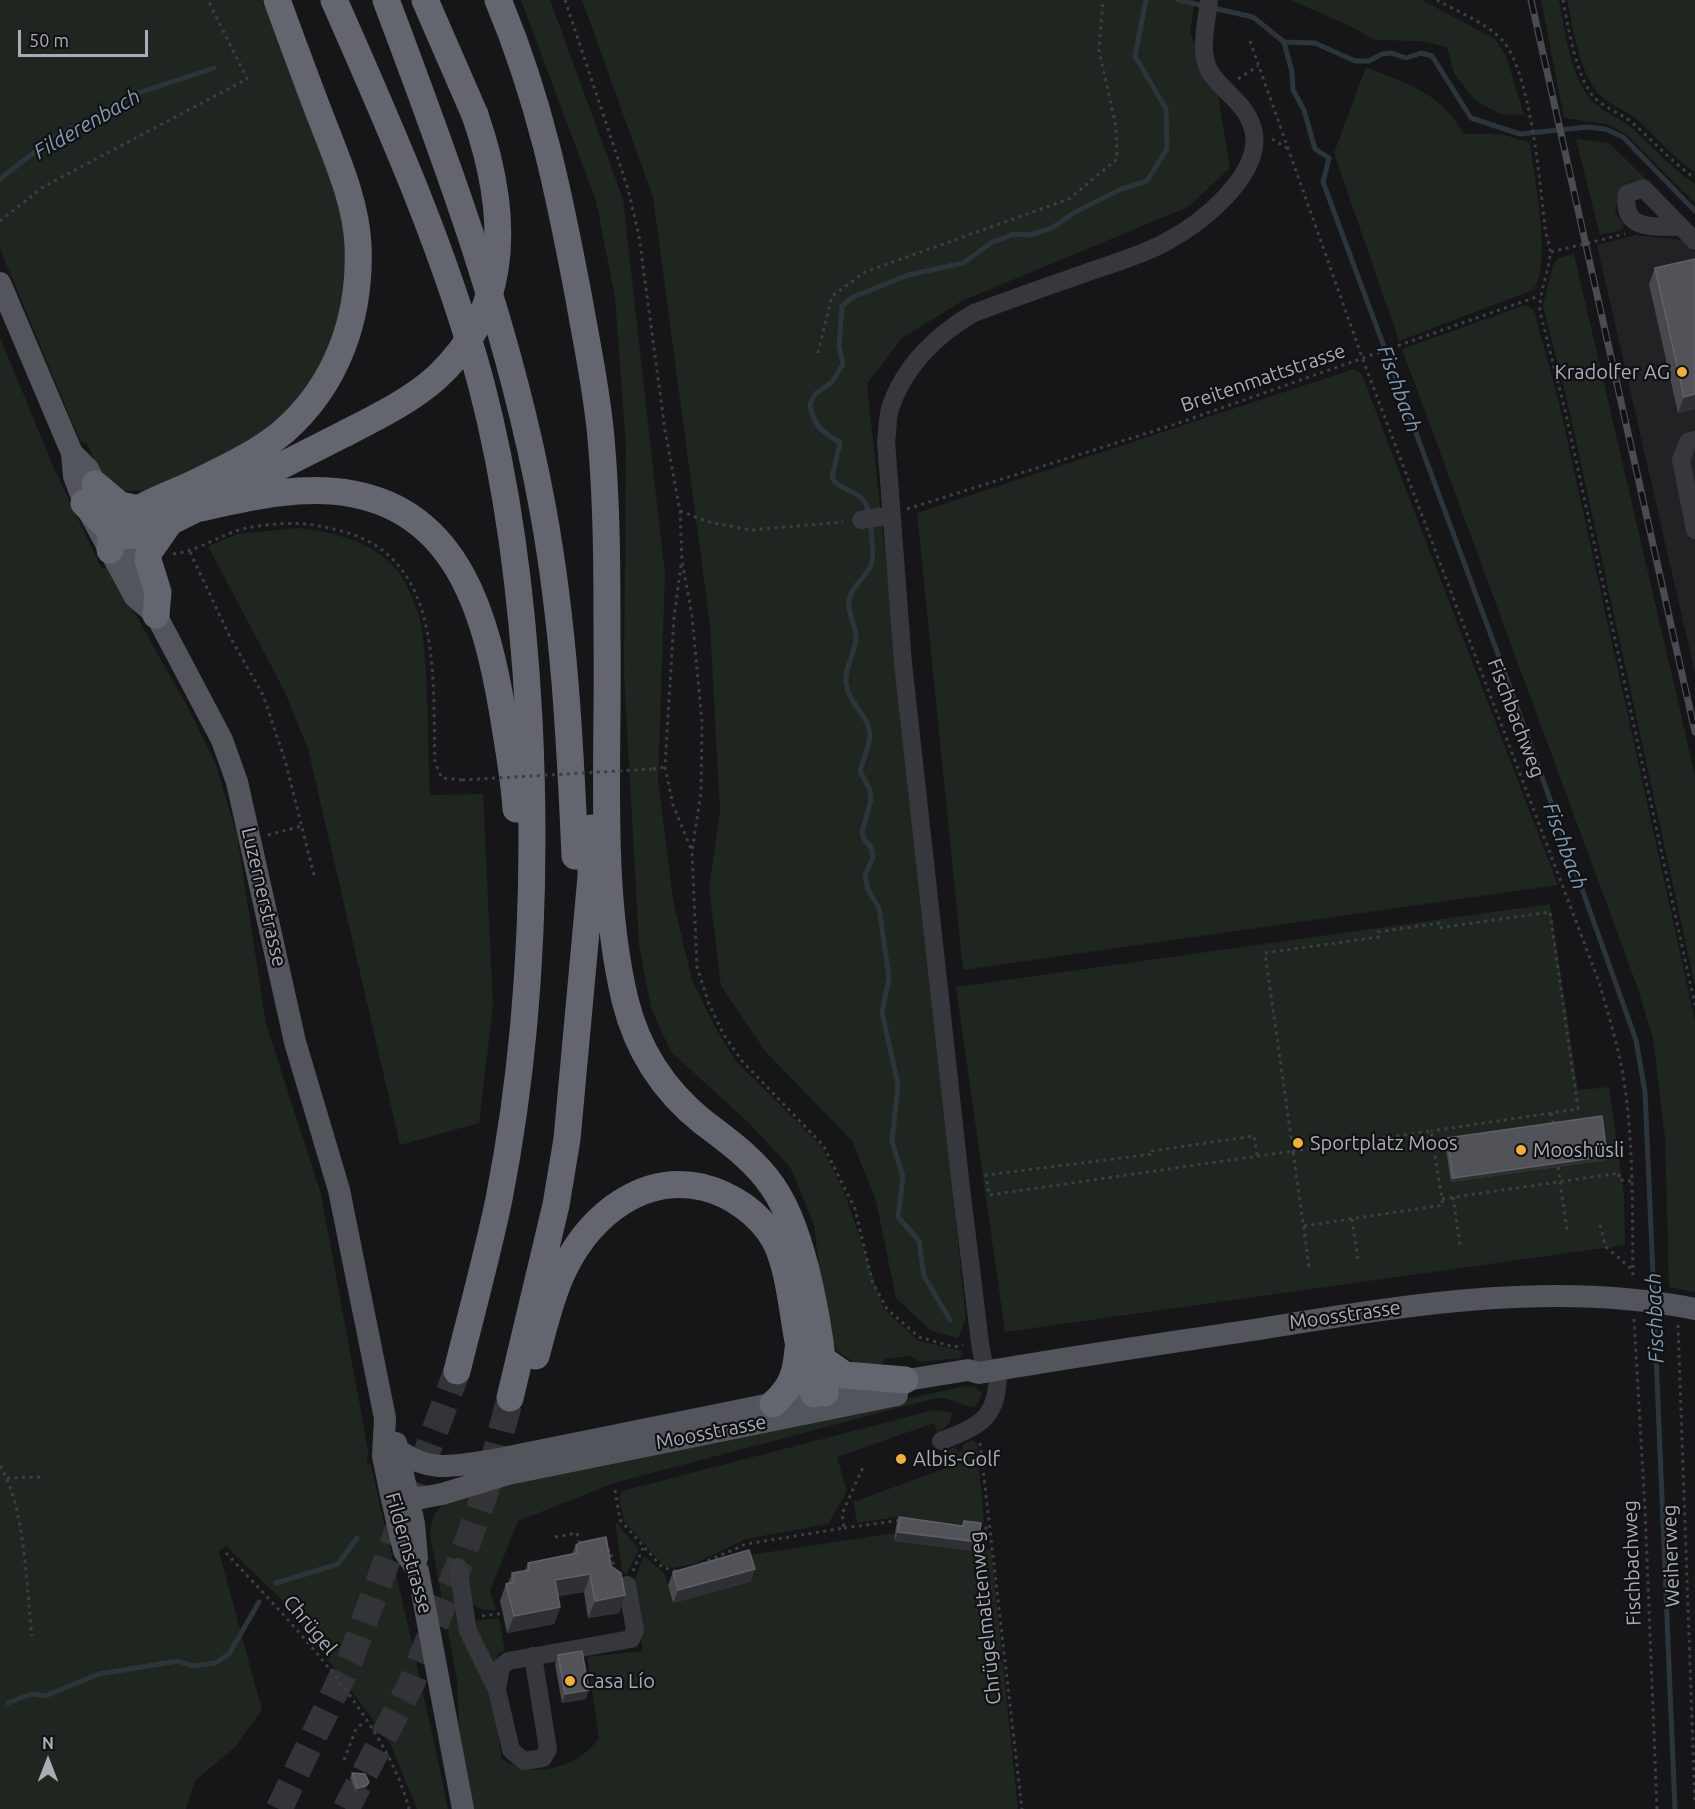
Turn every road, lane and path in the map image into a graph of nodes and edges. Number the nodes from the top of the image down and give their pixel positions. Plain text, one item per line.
1 (208, 0) edge
2 (277, 0) edge
3 (326, 0) edge
4 (334, 0) edge
5 (386, 0) edge
6 (425, 0) edge
7 (498, 0) edge
8 (565, 0) edge
9 (1103, 0) edge
10 (1209, 0) edge
11 (1437, 0) edge
12 (1563, 0) edge
13 (1250, 41) dead end
14 (1258, 66) junction
15 (370, 83) junction
16 (1225, 89) junction
17 (1695, 178) edge
18 (0, 221) edge
19 (1645, 225) junction
20 (1681, 227) junction
21 (1695, 241) edge
22 (1551, 252) junction
23 (0, 284) edge
24 (578, 295) junction
25 (1539, 296) junction
26 (818, 353) dead end
27 (1363, 360) junction
28 (1695, 440) edge
29 (90, 493) junction
30 (139, 509) junction
31 (196, 509) junction
32 (680, 511) junction
33 (876, 518) junction
34 (170, 522) junction
35 (1695, 530) edge
36 (115, 536) junction
37 (682, 561) junction
38 (156, 615) junction
39 (665, 767) junction
40 (303, 826) junction
41 (252, 839) junction
42 (692, 851) junction
43 (314, 875) dead end
44 (530, 963) junction
45 (581, 984) junction
46 (1695, 1005) edge
47 (1551, 1113) junction
48 (1554, 1127) edge
49 (1431, 1131) junction
50 (1293, 1151) junction
51 (1257, 1155) junction
52 (1558, 1167) edge
53 (1632, 1181) junction
54 (1560, 1182) junction
55 (339, 1191) joint
56 (1452, 1197) junction
57 (1442, 1199) junction
58 (1352, 1219) junction
59 (1600, 1225) dead end
60 (1304, 1226) junction
61 (1568, 1230) dead end
62 (1460, 1245) dead end
63 (1358, 1260) dead end
64 (1310, 1267) dead end
65 (1682, 1307) edge
66 (1638, 1309) junction
67 (980, 1343) junction
68 (799, 1345) junction
69 (822, 1359) junction
70 (456, 1371) tunnel mouth
71 (988, 1371) junction
72 (905, 1380) junction
73 (820, 1399) junction
74 (773, 1404) junction
75 (385, 1418) junction
76 (977, 1424) junction
77 (941, 1441) dead end
78 (399, 1451) junction
79 (489, 1461) junction
80 (0, 1466) edge
81 (863, 1467) dead end
82 (42, 1477) dead end
83 (7, 1478) junction
84 (615, 1490) dead end
85 (402, 1492) junction
86 (442, 1494) junction
87 (907, 1521) edge
88 (844, 1528) junction
89 (971, 1528) edge
90 (990, 1528) junction
91 (555, 1537) dead end
92 (644, 1548) junction
93 (601, 1552) edge
94 (226, 1553) dead end
95 (583, 1555) edge
96 (696, 1566) edge
97 (458, 1567) dead end
98 (418, 1571) junction
99 (686, 1571) edge
100 (627, 1586) junction
101 (509, 1612) edge
102 (465, 1618) junction
103 (32, 1636) dead end
104 (533, 1656) junction
105 (497, 1690) junction
106 (365, 1721) junction
107 (344, 1760) dead end
108 (1695, 1805) edge
109 (409, 1809) edge
110 (463, 1809) edge
111 (1022, 1809) edge
112 (1657, 1809) edge

1 - 18 path
2 - 30 highway
3 - 15 highway
4 - 15 highway
5 - 45 highway
6 - 31 highway, bridge
7 - 24 highway
8 - 32 path
9 - 26 path
10 - 16 lane
11 - 22 path
12 - 17 path
13 - 14 path, Fischbachweg
14 - 16 path
14 - 27 path, Fischbachweg
15 - 44 highway
16 - 33 lane
19 - 20 lane
19 - 20 lane
19 - 22 path
20 - 21 lane
22 - 25 path
23 - 29 main road
24 - 45 highway
24 - 69 highway
25 - 27 path, Breitenmattstrasse
25 - 46 path
27 - 33 path, Breitenmattstrasse
27 - 53 path, Fischbachweg
28 - 35 lane
29 - 30 highway
29 - 36 highway
30 - 36 highway
31 - 34 highway
31 - 44 highway
32 - 33 path, Breitenmattstrasse
32 - 37 path
33 - 67 lane
34 - 36 highway
34 - 38 highway
36 - 38 main road, Luzernerstrasse
37 - 39 path
37 - 42 path
38 - 41 main road, Luzernerstrasse
39 - 40 path, bridge
39 - 42 path
40 - 41 path
40 - 43 path
41 - 55 main road, Luzernerstrasse
42 - 67 path
44 - 70 highway
45 - 68 highway
47 - 48 path
47 - 49 path
47 - 50 path
49 - 50 path
49 - 57 path
50 - 51 path
50 - 60 path
51 - 51 path
52 - 54 path
53 - 54 path
53 - 59 path, Fischbachweg
54 - 56 path
54 - 61 path
55 - 75 main road, Fildernstrasse
56 - 57 path
56 - 62 path
57 - 58 path
58 - 60 path
58 - 63 path
60 - 64 path
65 - 66 main road, Moosstrasse
65 - 108 path, Weiherweg
66 - 71 main road, Moosstrasse
66 - 112 path, Fischbachweg
67 - 71 lane
68 - 73 highway
68 - 74 highway
69 - 72 highway
69 - 73 highway
71 - 72 main road, Moosstrasse
71 - 73 main road, Moosstrasse
71 - 76 lane
72 - 73 main road, Moosstrasse
73 - 74 main road, Moosstrasse
73 - 86 main road, Moosstrasse
74 - 79 main road, Moosstrasse
75 - 78 main road
75 - 85 main road, Fildernstrasse
76 - 77 lane
76 - 90 path, Chrügelmattenweg
78 - 79 main road, Moosstrasse
78 - 85 main road
79 - 85 main road, Moosstrasse
80 - 83 path
81 - 88 path
82 - 83 path
83 - 103 path
84 - 92 path
85 - 86 main road, Moosstrasse
85 - 98 main road, Fildernstrasse
86 - 98 main road
87 - 88 path
88 - 96 path
89 - 90 path
90 - 111 path, Chrügelmattenweg
91 - 95 path
92 - 99 path
92 - 100 path
93 - 100 path
94 - 106 path, Chrügel
97 - 102 lane
98 - 110 main road, Fildernstrasse
100 - 104 lane
101 - 102 path
102 - 105 lane
104 - 105 lane
104 - 105 lane
106 - 107 path
106 - 109 path, Chrügel

